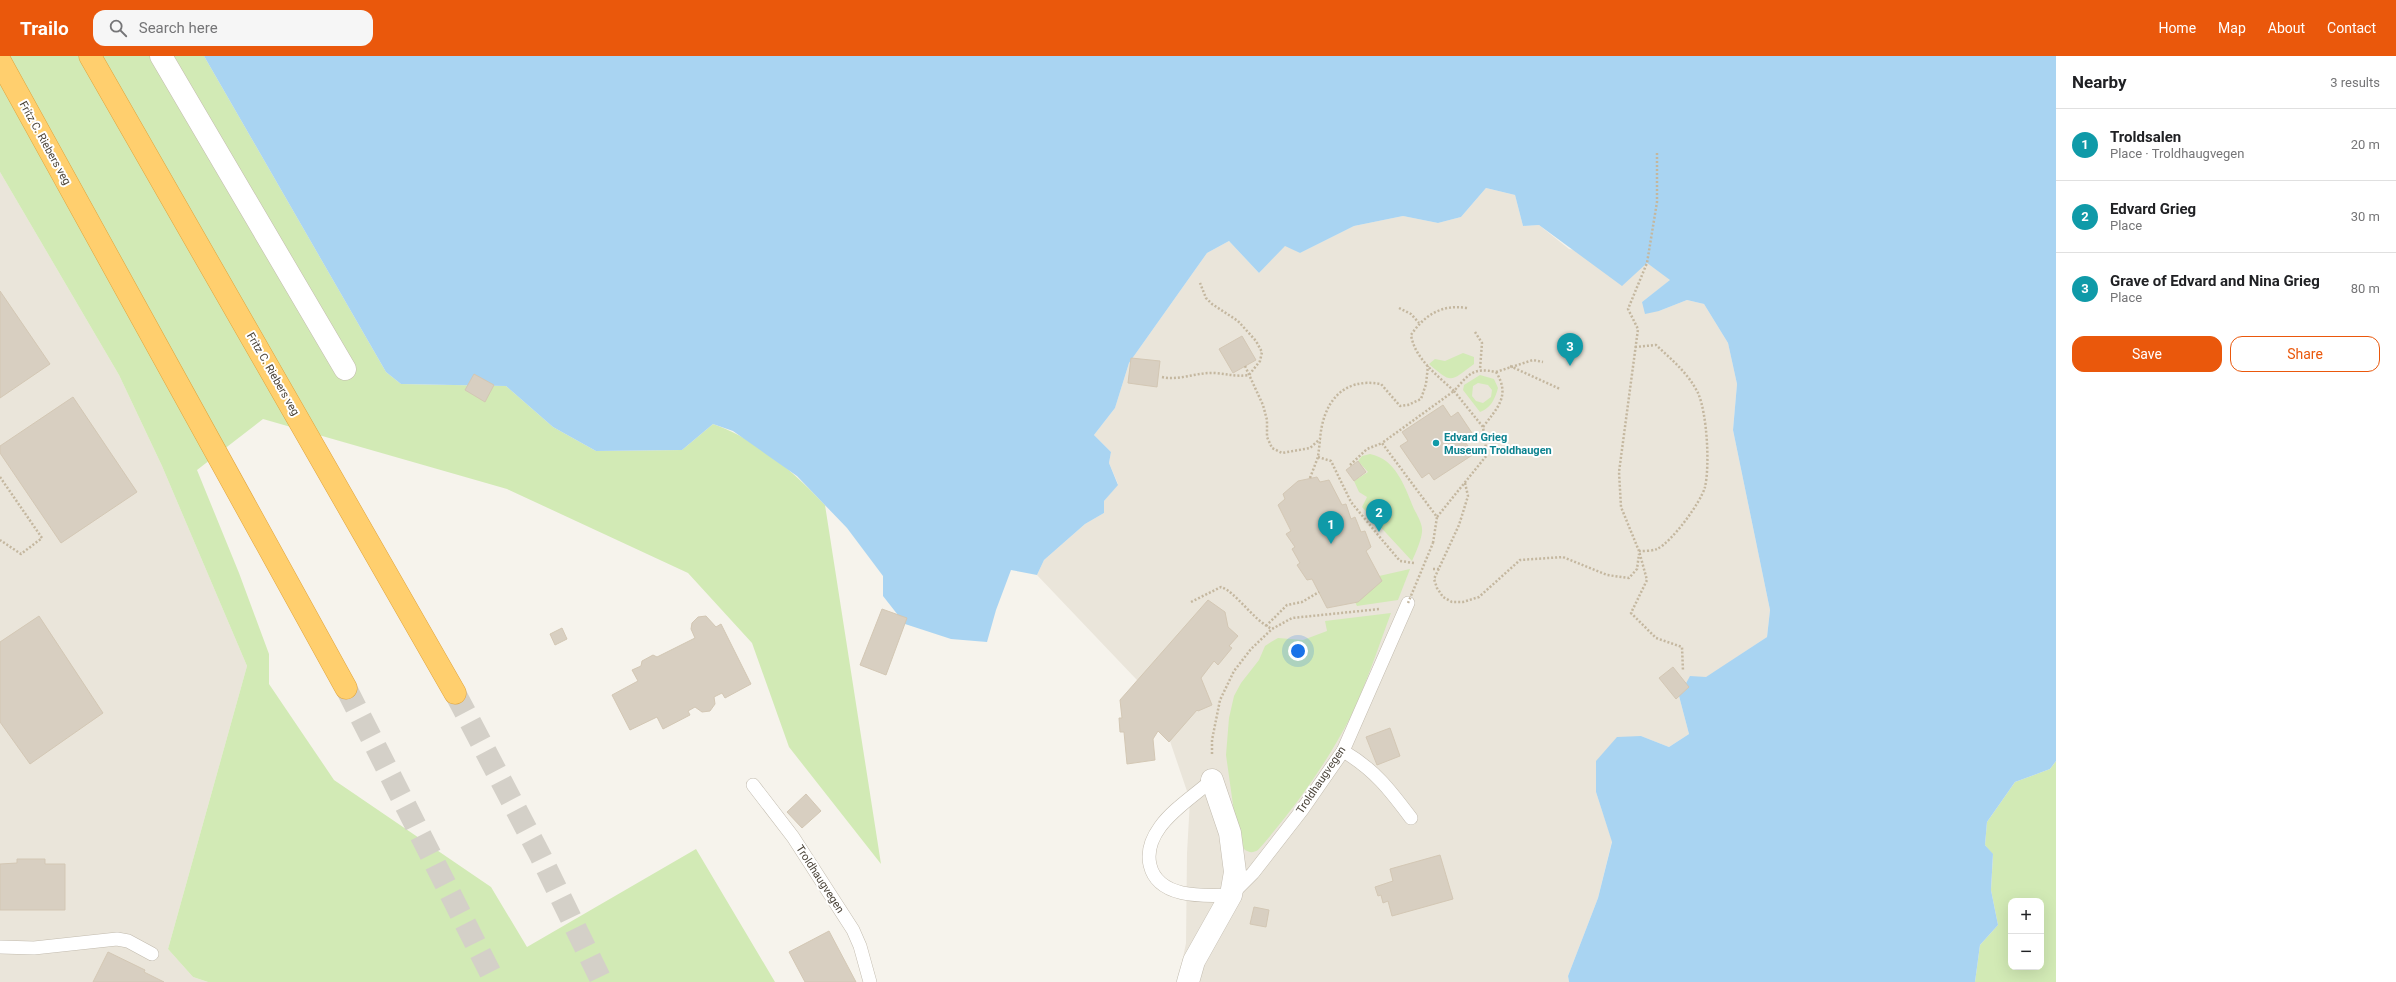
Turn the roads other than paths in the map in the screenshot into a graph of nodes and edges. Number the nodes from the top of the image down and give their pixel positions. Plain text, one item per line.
1 (90, 56) edge
2 (161, 56) edge
3 (0, 60) edge
4 (345, 369) dead end
5 (1407, 604) road end
6 (346, 688) tunnel mouth
7 (455, 693) tunnel mouth
8 (1343, 751) junction
9 (1212, 780) joint
10 (753, 785) dead end
11 (1411, 818) dead end
12 (1231, 895) junction
13 (0, 948) edge
14 (152, 954) dead end
15 (870, 982) edge
16 (1188, 982) edge

1 - 7 highway, Fritz C. Riebers veg
2 - 4 street
3 - 6 highway, Fritz C. Riebers veg
5 - 8 lane, Troldhaugvegen
8 - 11 lane
8 - 12 lane, Troldhaugvegen
9 - 12 street, Troldhaugvegen
9 - 12 lane
10 - 15 lane, Troldhaugvegen
12 - 16 street, Troldhaugvegen
13 - 14 lane

